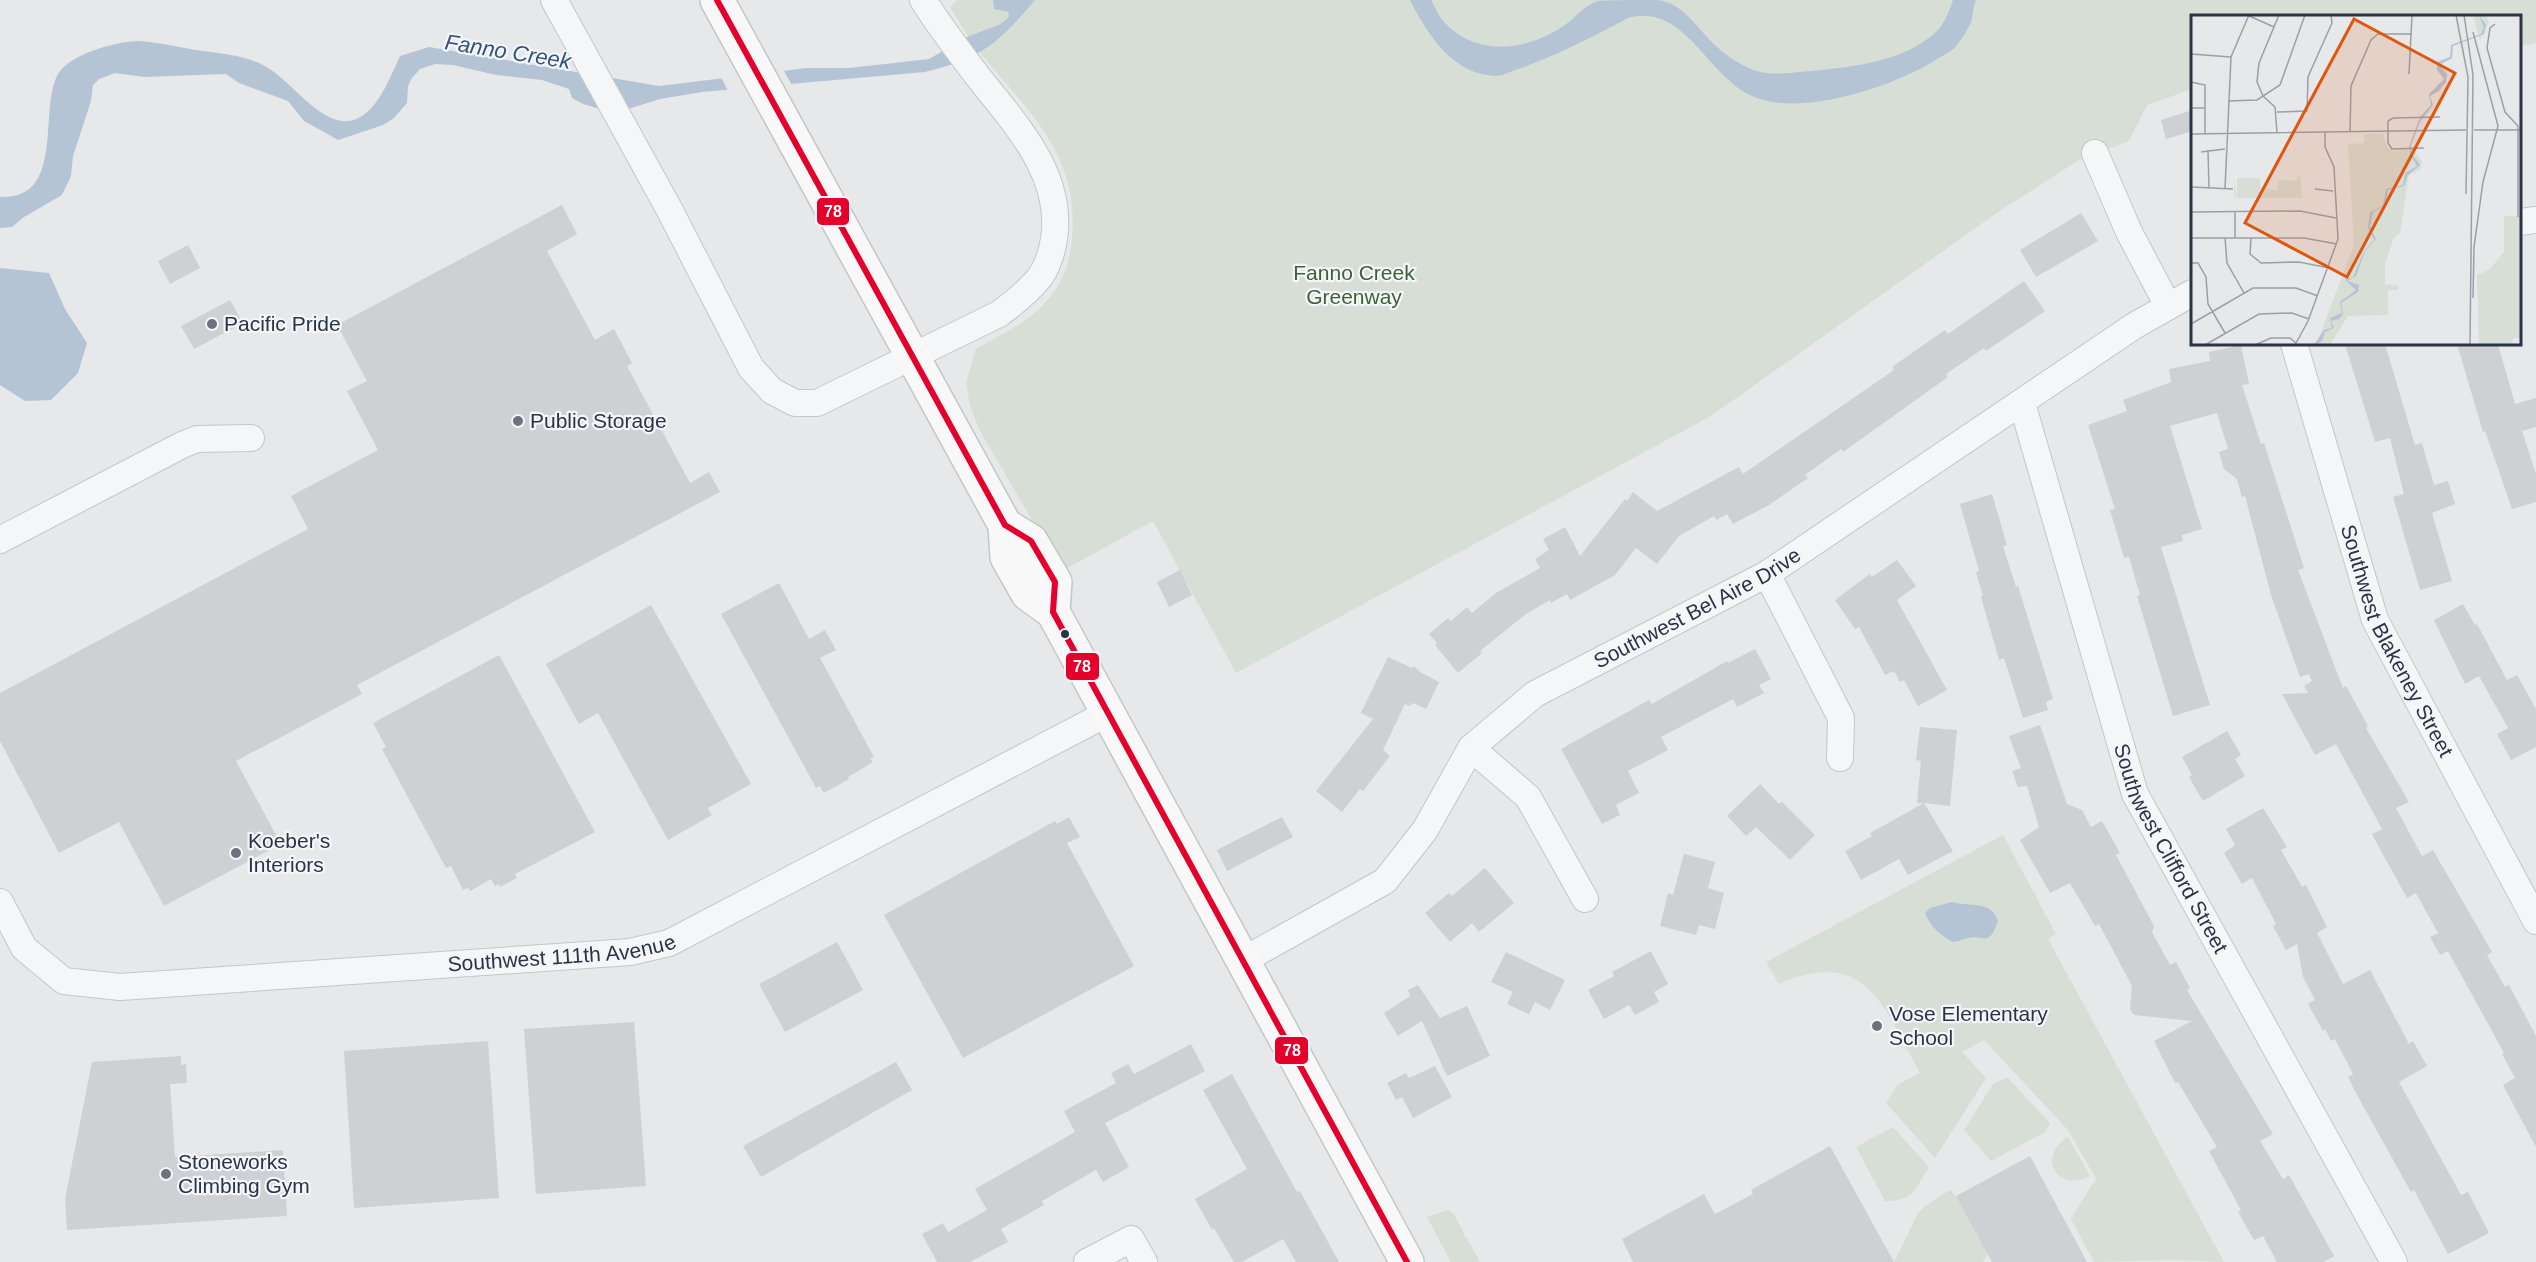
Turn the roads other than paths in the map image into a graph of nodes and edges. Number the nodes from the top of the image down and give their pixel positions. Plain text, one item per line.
1 (554, 0) edge
2 (717, 1) edge
3 (925, 4) edge
4 (2095, 153) dead end
5 (2536, 220) edge
6 (2521, 222) edge
7 (2191, 294) edge
8 (2168, 306) junction
9 (2294, 345) edge
10 (913, 356) junction
11 (2022, 403) junction
12 (251, 438) dead end
13 (0, 540) edge
14 (1767, 574) junction
15 (1107, 713) junction
16 (1471, 748) junction
17 (1840, 758) dead end
18 (1585, 899) dead end
19 (0, 902) edge
20 (2536, 921) edge
21 (1242, 961) junction
22 (1087, 1262) edge
23 (1144, 1262) edge
24 (1407, 1262) edge
25 (2394, 1262) edge

1 - 10 street
2 - 10 street
3 - 10 street
4 - 8 street
5 - 6 street
7 - 8 street, Southwest Bel Aire Drive
8 - 11 street, Southwest Bel Aire Drive
9 - 20 street, Southwest Blakeney Street
10 - 15 street
11 - 14 street, Southwest Bel Aire Drive
11 - 25 street, Southwest Clifford Street
12 - 13 street
14 - 16 street, Southwest Bel Aire Drive
14 - 17 street
15 - 19 street, Southwest 111th Avenue
15 - 21 street
16 - 18 street
16 - 21 street, Southwest Bel Aire Drive
21 - 24 street
22 - 23 street

